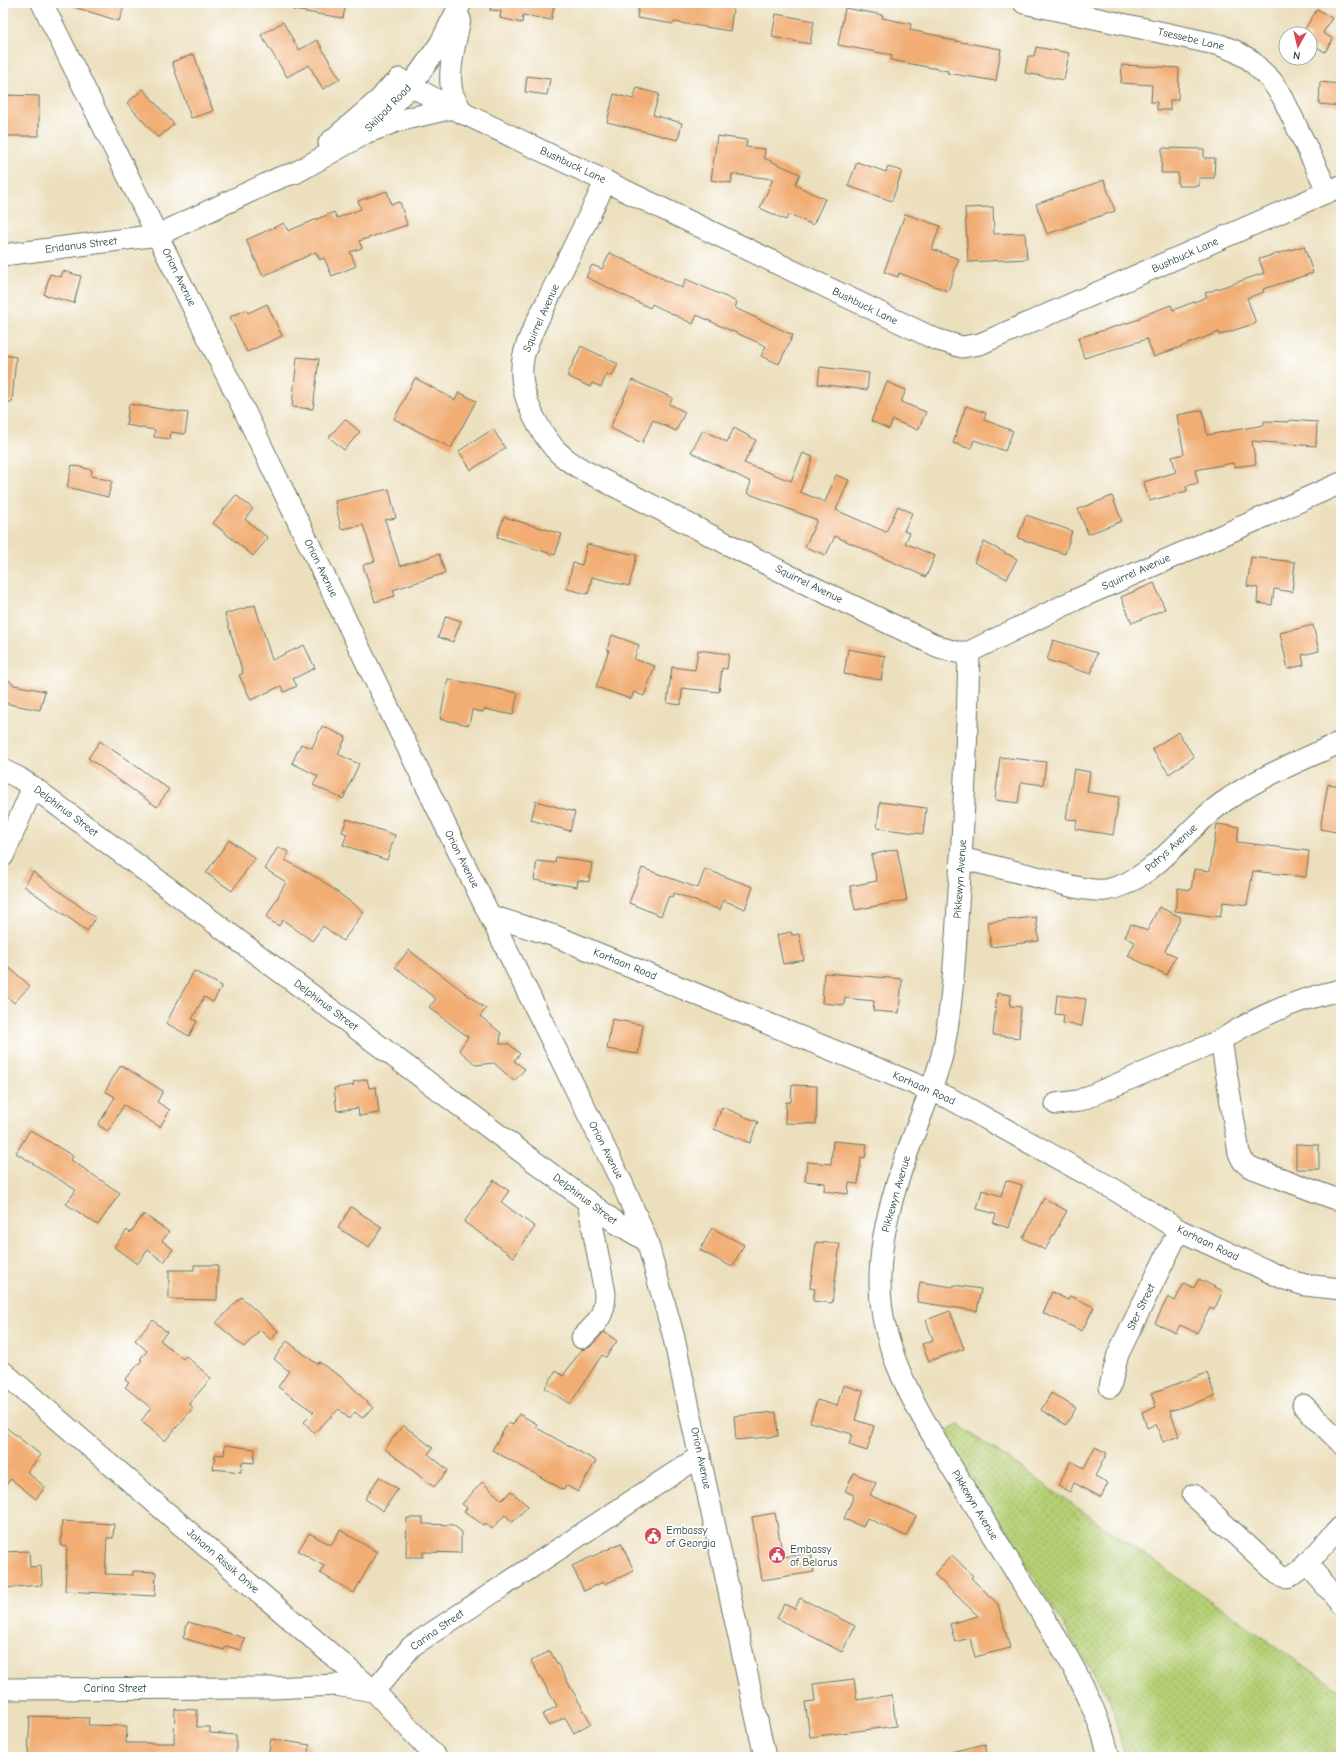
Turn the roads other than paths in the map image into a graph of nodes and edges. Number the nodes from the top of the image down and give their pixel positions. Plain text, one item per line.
1 (42, 3) edge
2 (446, 3) edge
3 (462, 3) edge
4 (1024, 3) edge
5 (1069, 7) edge
6 (405, 82) junction
7 (459, 111) junction
8 (364, 134) junction
9 (281, 177) junction
10 (606, 181) junction
11 (1334, 189) edge
12 (158, 235) junction
13 (3, 254) edge
14 (1341, 482) edge
15 (969, 652) junction
16 (1341, 742) edge
17 (3, 770) edge
18 (33, 787) junction
19 (3, 856) edge
20 (961, 858) junction
21 (491, 916) junction
22 (1341, 990) edge
23 (1220, 1040) junction
24 (931, 1090) junction
25 (1056, 1104) dead end
26 (588, 1202) junction
27 (1341, 1202) edge
28 (1179, 1230) junction
29 (647, 1242) junction
30 (1341, 1289) edge
31 (582, 1338) dead end
32 (3, 1372) edge
33 (1110, 1387) dead end
34 (1303, 1405) dead end
35 (1341, 1443) edge
36 (700, 1456) junction
37 (1193, 1495) dead end
38 (1341, 1527) edge
39 (1306, 1563) junction
40 (1341, 1603) edge
41 (3, 1688) edge
42 (374, 1691) junction
43 (436, 1757) edge
44 (765, 1757) edge
45 (1110, 1757) edge

1 - 12 street, Orion Avenue
2 - 6 street, Skilpad Road
3 - 6 street, Skilpad Road
3 - 7 street
4 - 5 street, Tsessebe Lane
5 - 11 street, Tsessebe Lane
6 - 7 street, Bushbuck Lane
6 - 8 street, Skilpad Road
6 - 9 street, Skilpad Road
7 - 8 street
7 - 10 street, Bushbuck Lane
8 - 9 street, Skilpad Road
9 - 12 street, Skilpad Road
10 - 11 street, Bushbuck Lane
10 - 15 street, Squirrel Avenue
12 - 13 street, Eridanus Street
12 - 21 street, Orion Avenue
14 - 15 street, Squirrel Avenue
15 - 20 street, Pikkewyn Avenue
16 - 20 street, Patrys Avenue
17 - 18 street, Delphinus Street
18 - 19 street
18 - 26 street, Delphinus Street
20 - 24 street, Pikkewyn Avenue
21 - 24 street, Korhaan Road
21 - 29 street, Orion Avenue
22 - 23 street
23 - 25 street
23 - 27 street
24 - 28 street, Korhaan Road
24 - 45 street, Pikkewyn Avenue
26 - 29 street, Delphinus Street
26 - 31 street
28 - 30 street, Korhaan Road
28 - 33 street, Ster Street
29 - 36 street, Orion Avenue
32 - 42 street, Johann Rissik Drive
34 - 35 street
36 - 42 street, Carina Street
36 - 44 street, Orion Avenue
37 - 39 street
38 - 39 street
39 - 40 street
41 - 42 street, Carina Street
42 - 43 street, Johann Rissik Drive

